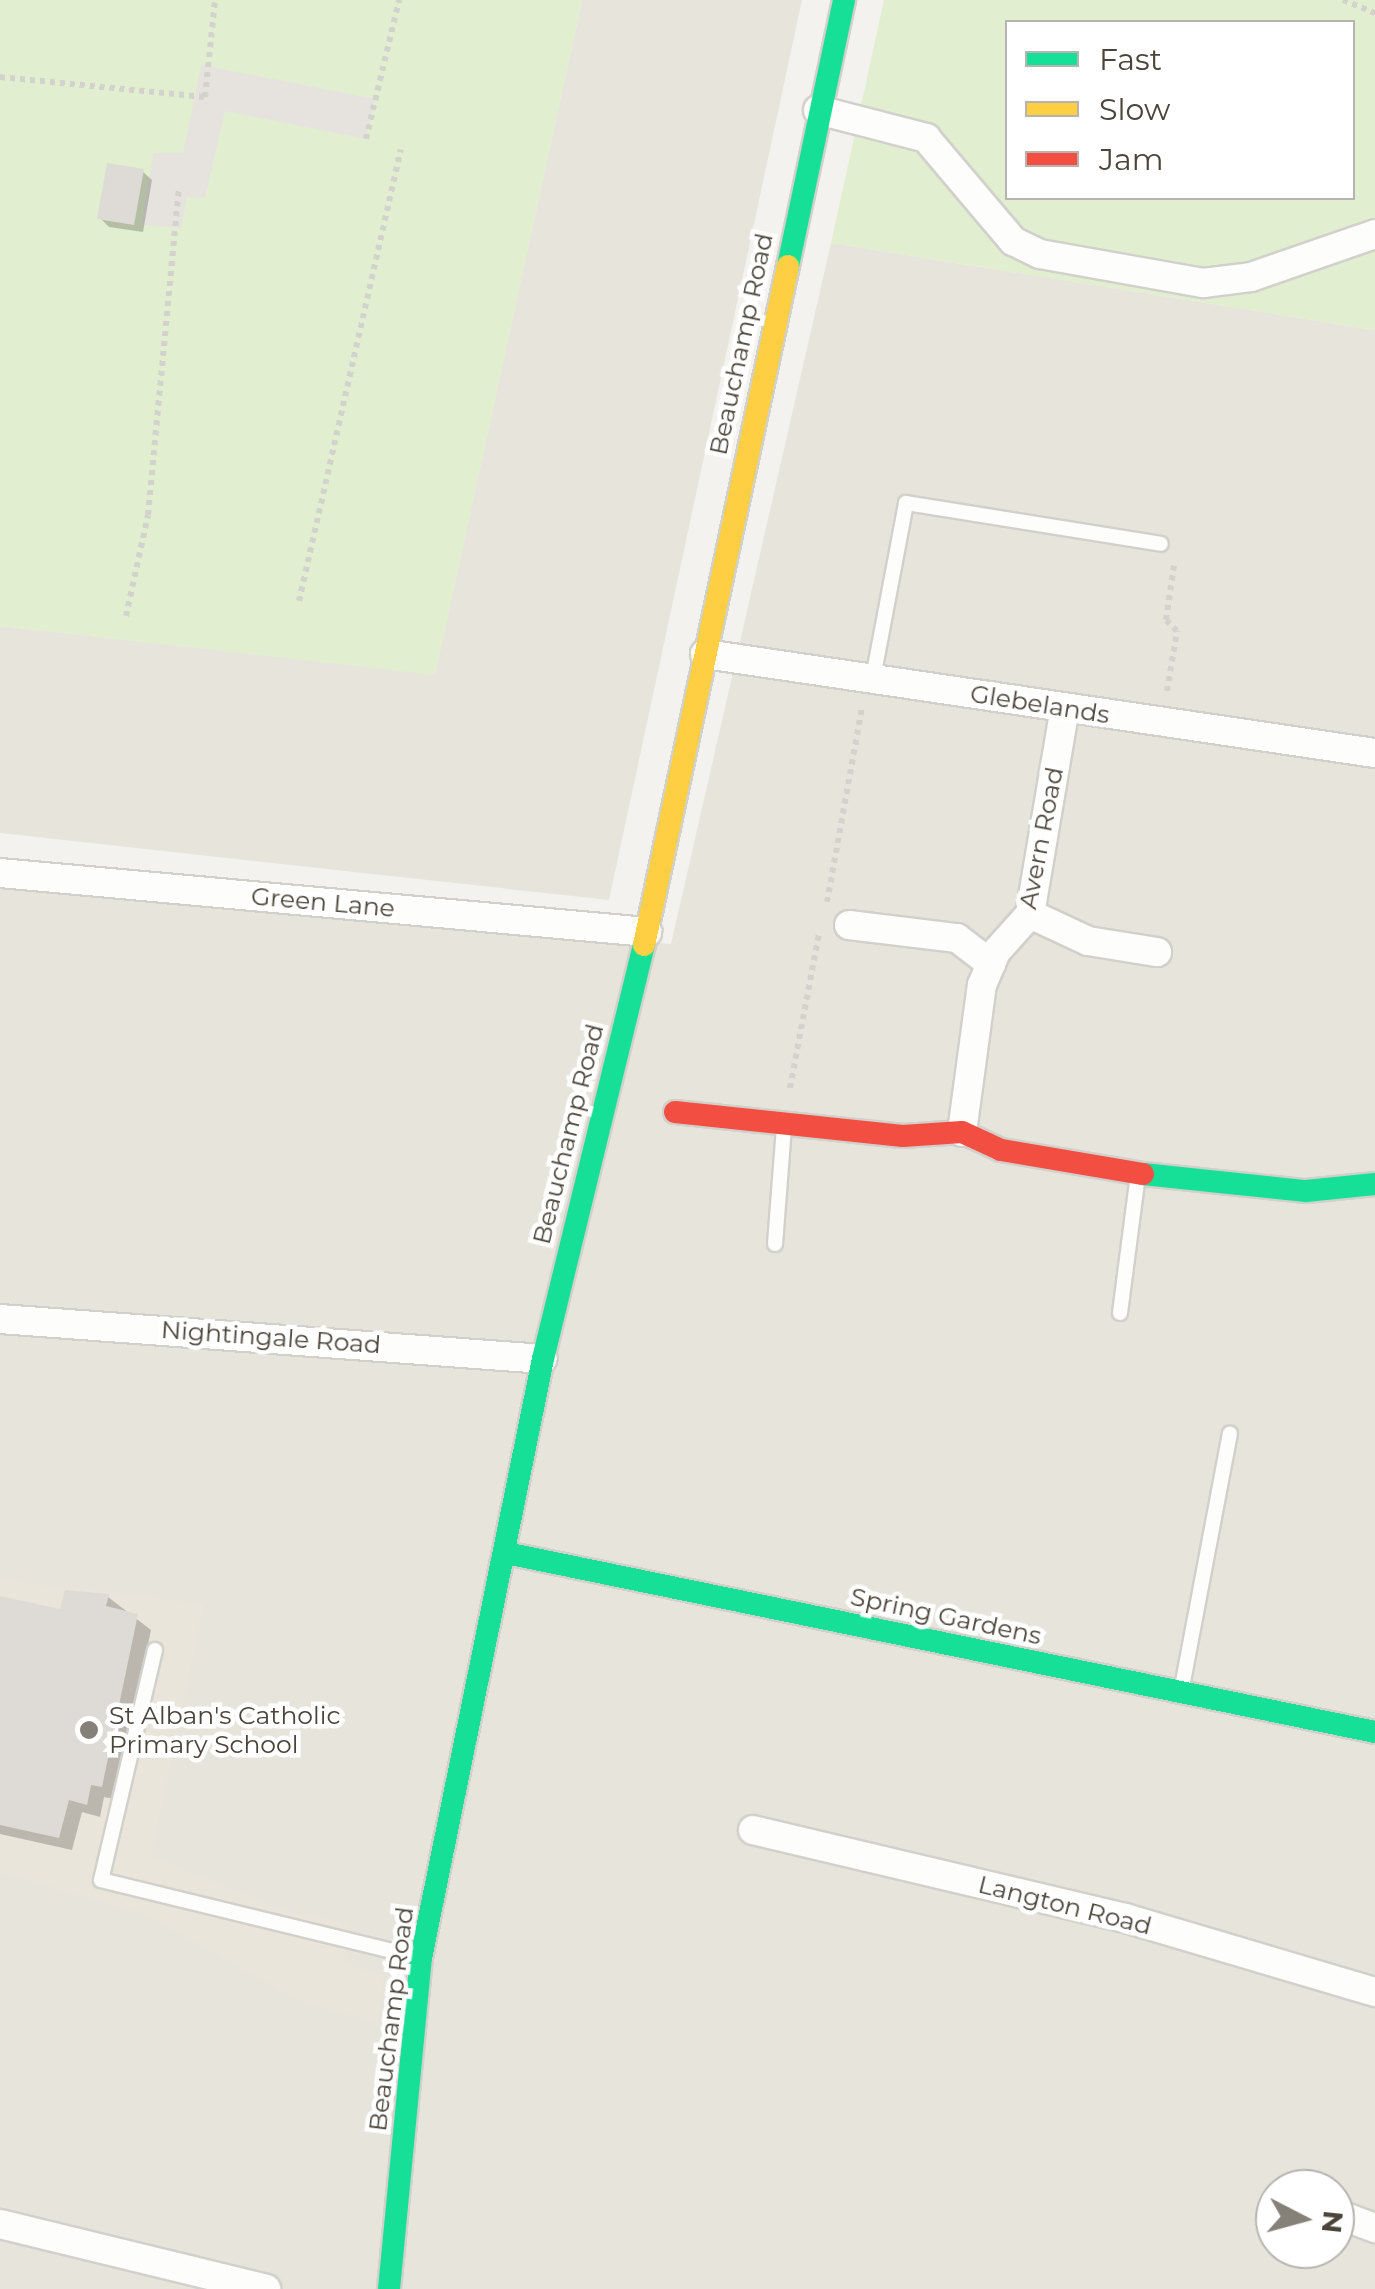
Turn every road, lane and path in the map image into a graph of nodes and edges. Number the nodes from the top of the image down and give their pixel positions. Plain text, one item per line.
1 (214, 0) edge
2 (399, 0) edge
3 (844, 0) edge
4 (1343, 0) edge
5 (1375, 13) edge
6 (0, 77) edge
7 (818, 110) junction
8 (366, 139) dead end
9 (401, 148) dead end
10 (179, 186) dead end
11 (1375, 234) edge
12 (1161, 544) joint
13 (299, 601) dead end
14 (126, 616) dead end
15 (704, 654) junction
16 (873, 678) junction
17 (1064, 708) junction
18 (1161, 722) junction
19 (1375, 753) edge
20 (0, 873) edge
21 (1030, 914) junction
22 (849, 925) dead end
23 (647, 932) junction
24 (1156, 952) dead end
25 (991, 964) junction
26 (675, 1112) dead end
27 (784, 1125) junction
28 (962, 1132) junction
29 (1138, 1173) junction
30 (1375, 1184) edge
31 (775, 1244) dead end
32 (1120, 1313) dead end
33 (0, 1319) edge
34 (542, 1359) junction
35 (1230, 1433) dead end
36 (506, 1553) junction
37 (155, 1650) dead end
38 (1181, 1693) junction
39 (1375, 1732) edge
40 (753, 1830) dead end
41 (421, 1958) junction
42 (1375, 1992) edge
43 (0, 2224) edge
44 (266, 2289) edge
45 (389, 2289) edge

1 - 6 path
2 - 8 path
3 - 7 street, Beauchamp Road
4 - 5 path
7 - 11 street
7 - 15 street, Beauchamp Road
9 - 13 path
10 - 14 path
12 - 16 lane
12 - 18 path
15 - 16 street, Glebelands
15 - 23 street, Beauchamp Road
16 - 17 street, Glebelands
17 - 18 street, Glebelands
17 - 21 street, Avern Road
18 - 19 street, Glebelands
20 - 23 street, Green Lane
21 - 24 street
21 - 25 street, Avern Road
22 - 25 street
23 - 34 street, Beauchamp Road
25 - 28 street, Avern Road
26 - 27 street
27 - 28 street
27 - 31 lane
28 - 29 street
29 - 30 street
29 - 32 lane
33 - 34 street, Nightingale Road
34 - 36 street, Beauchamp Road
35 - 38 lane
36 - 38 street, Spring Gardens
36 - 41 street, Beauchamp Road
37 - 41 lane
38 - 39 street, Spring Gardens
40 - 42 street, Langton Road
41 - 45 street, Beauchamp Road
43 - 44 street

